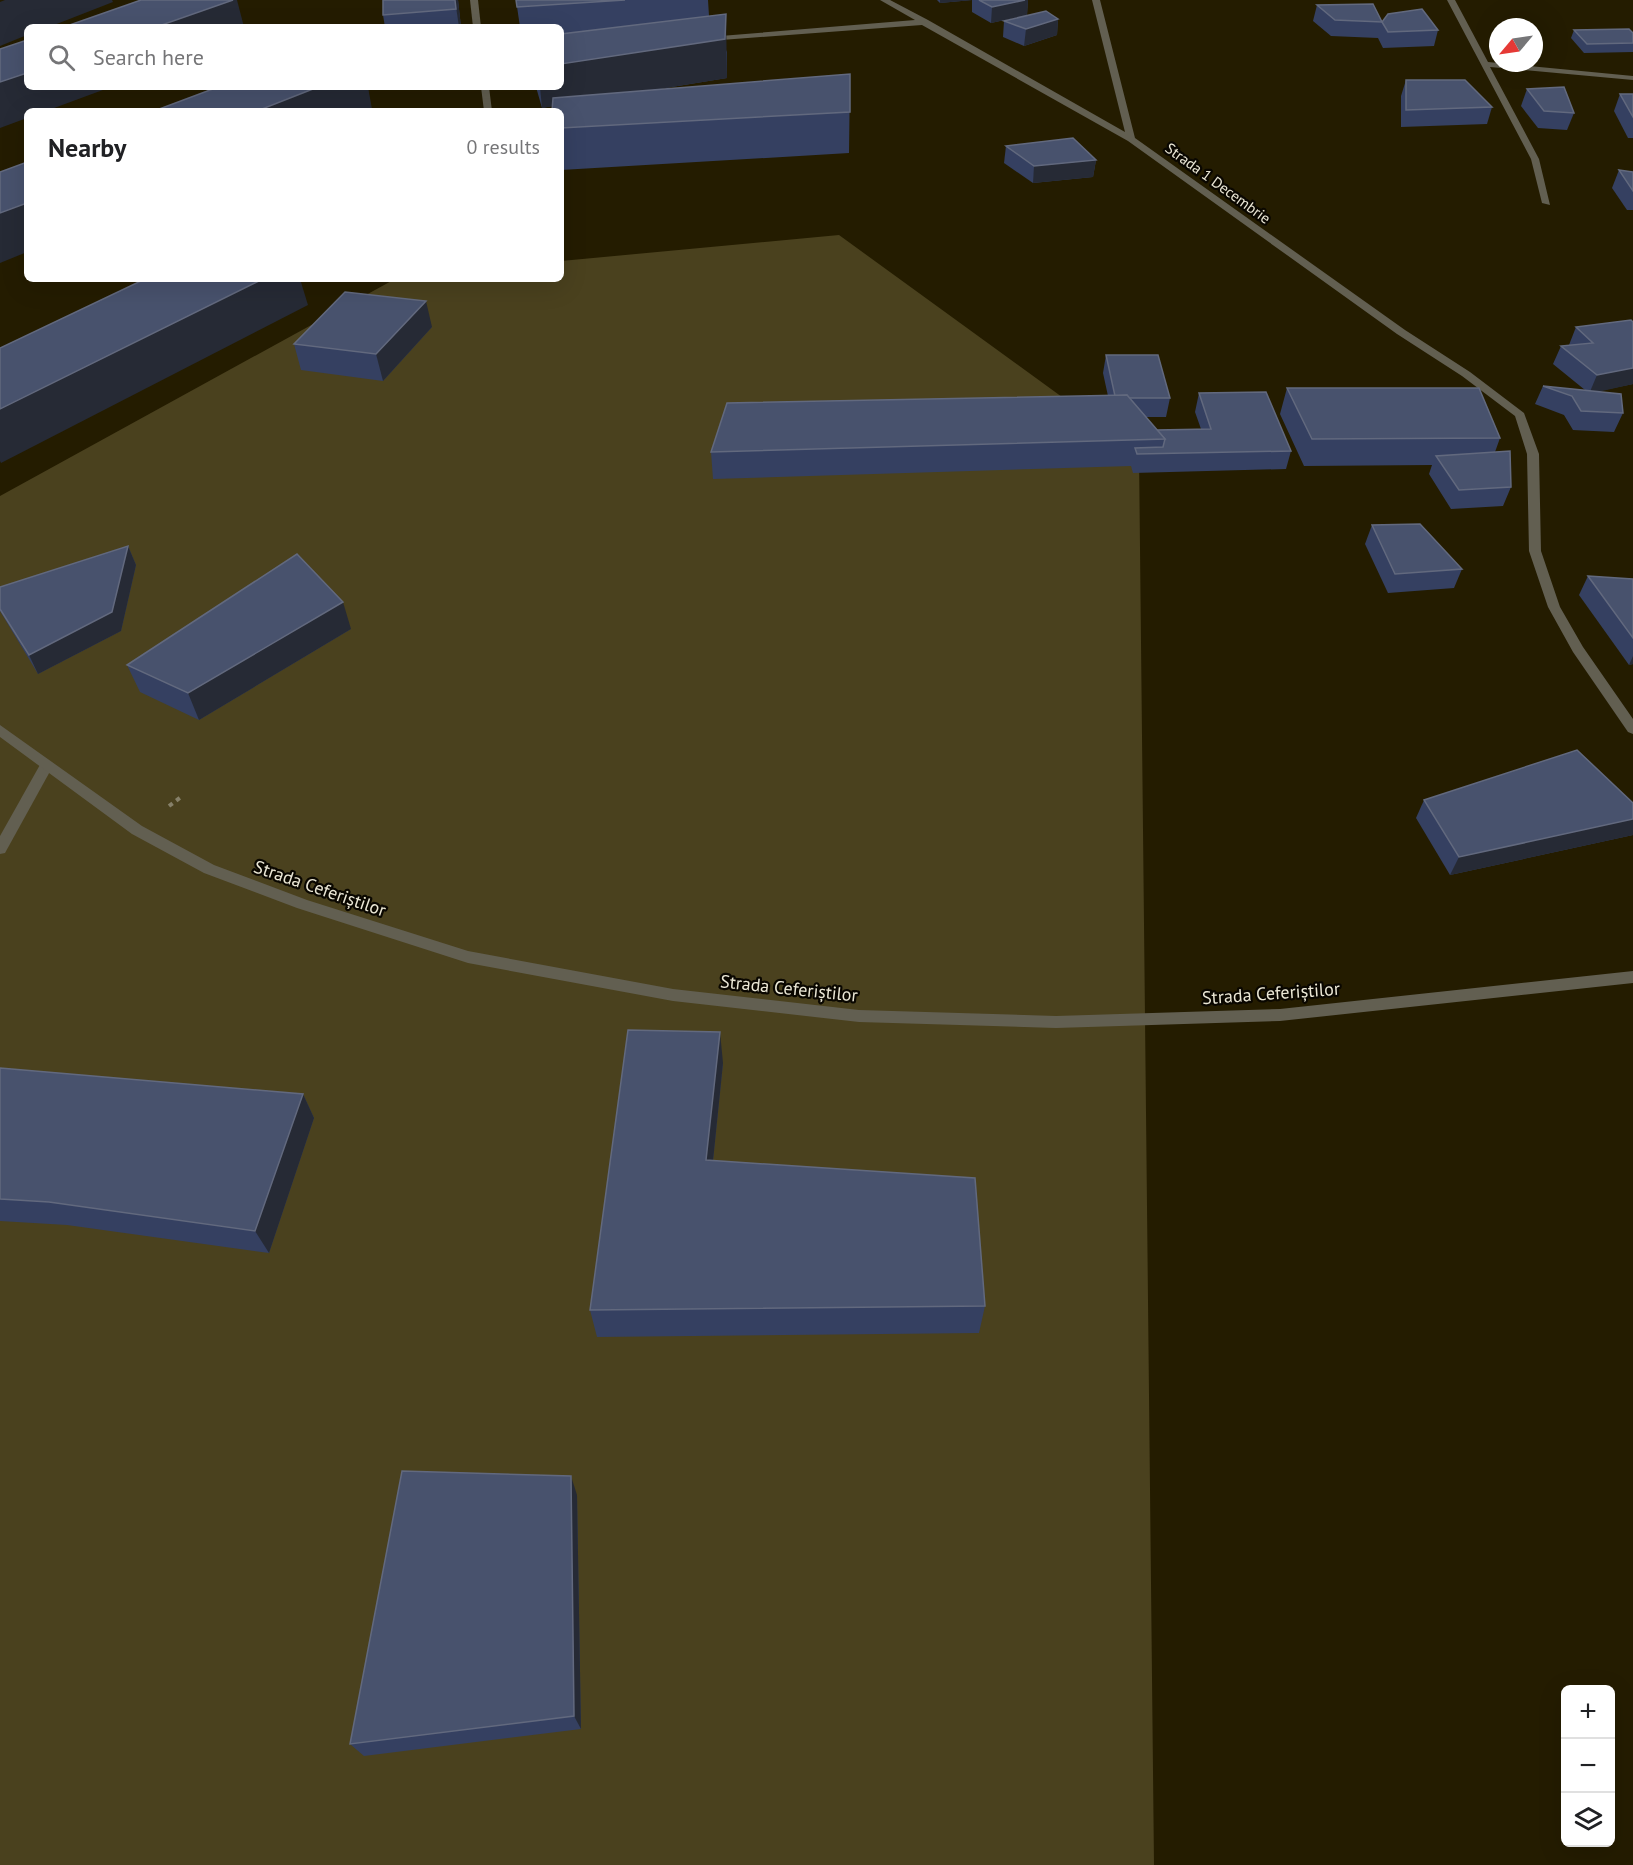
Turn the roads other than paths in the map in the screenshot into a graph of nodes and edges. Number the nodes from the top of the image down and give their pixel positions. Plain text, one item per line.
1 (474, 0) edge
2 (884, 0) edge
3 (1095, 0) edge
4 (1451, 0) edge
5 (925, 22) junction
6 (477, 24) edge
7 (702, 39) edge
8 (1485, 64) junction
9 (1633, 78) edge
10 (485, 90) edge
11 (488, 108) edge
12 (1131, 139) junction
13 (1547, 203) dead end
14 (1633, 729) edge
15 (0, 730) edge
16 (46, 766) junction
17 (0, 849) edge
18 (1633, 977) edge

1 - 6 street
2 - 5 street, Strada 1 Decembrie
3 - 12 street
4 - 8 street
5 - 7 street
5 - 12 street, Strada 1 Decembrie
8 - 9 street
8 - 13 street
10 - 11 street
12 - 14 street, Strada 1 Decembrie
15 - 16 street, Strada Ceferiștilor
16 - 17 street
16 - 18 street, Strada Ceferiștilor

